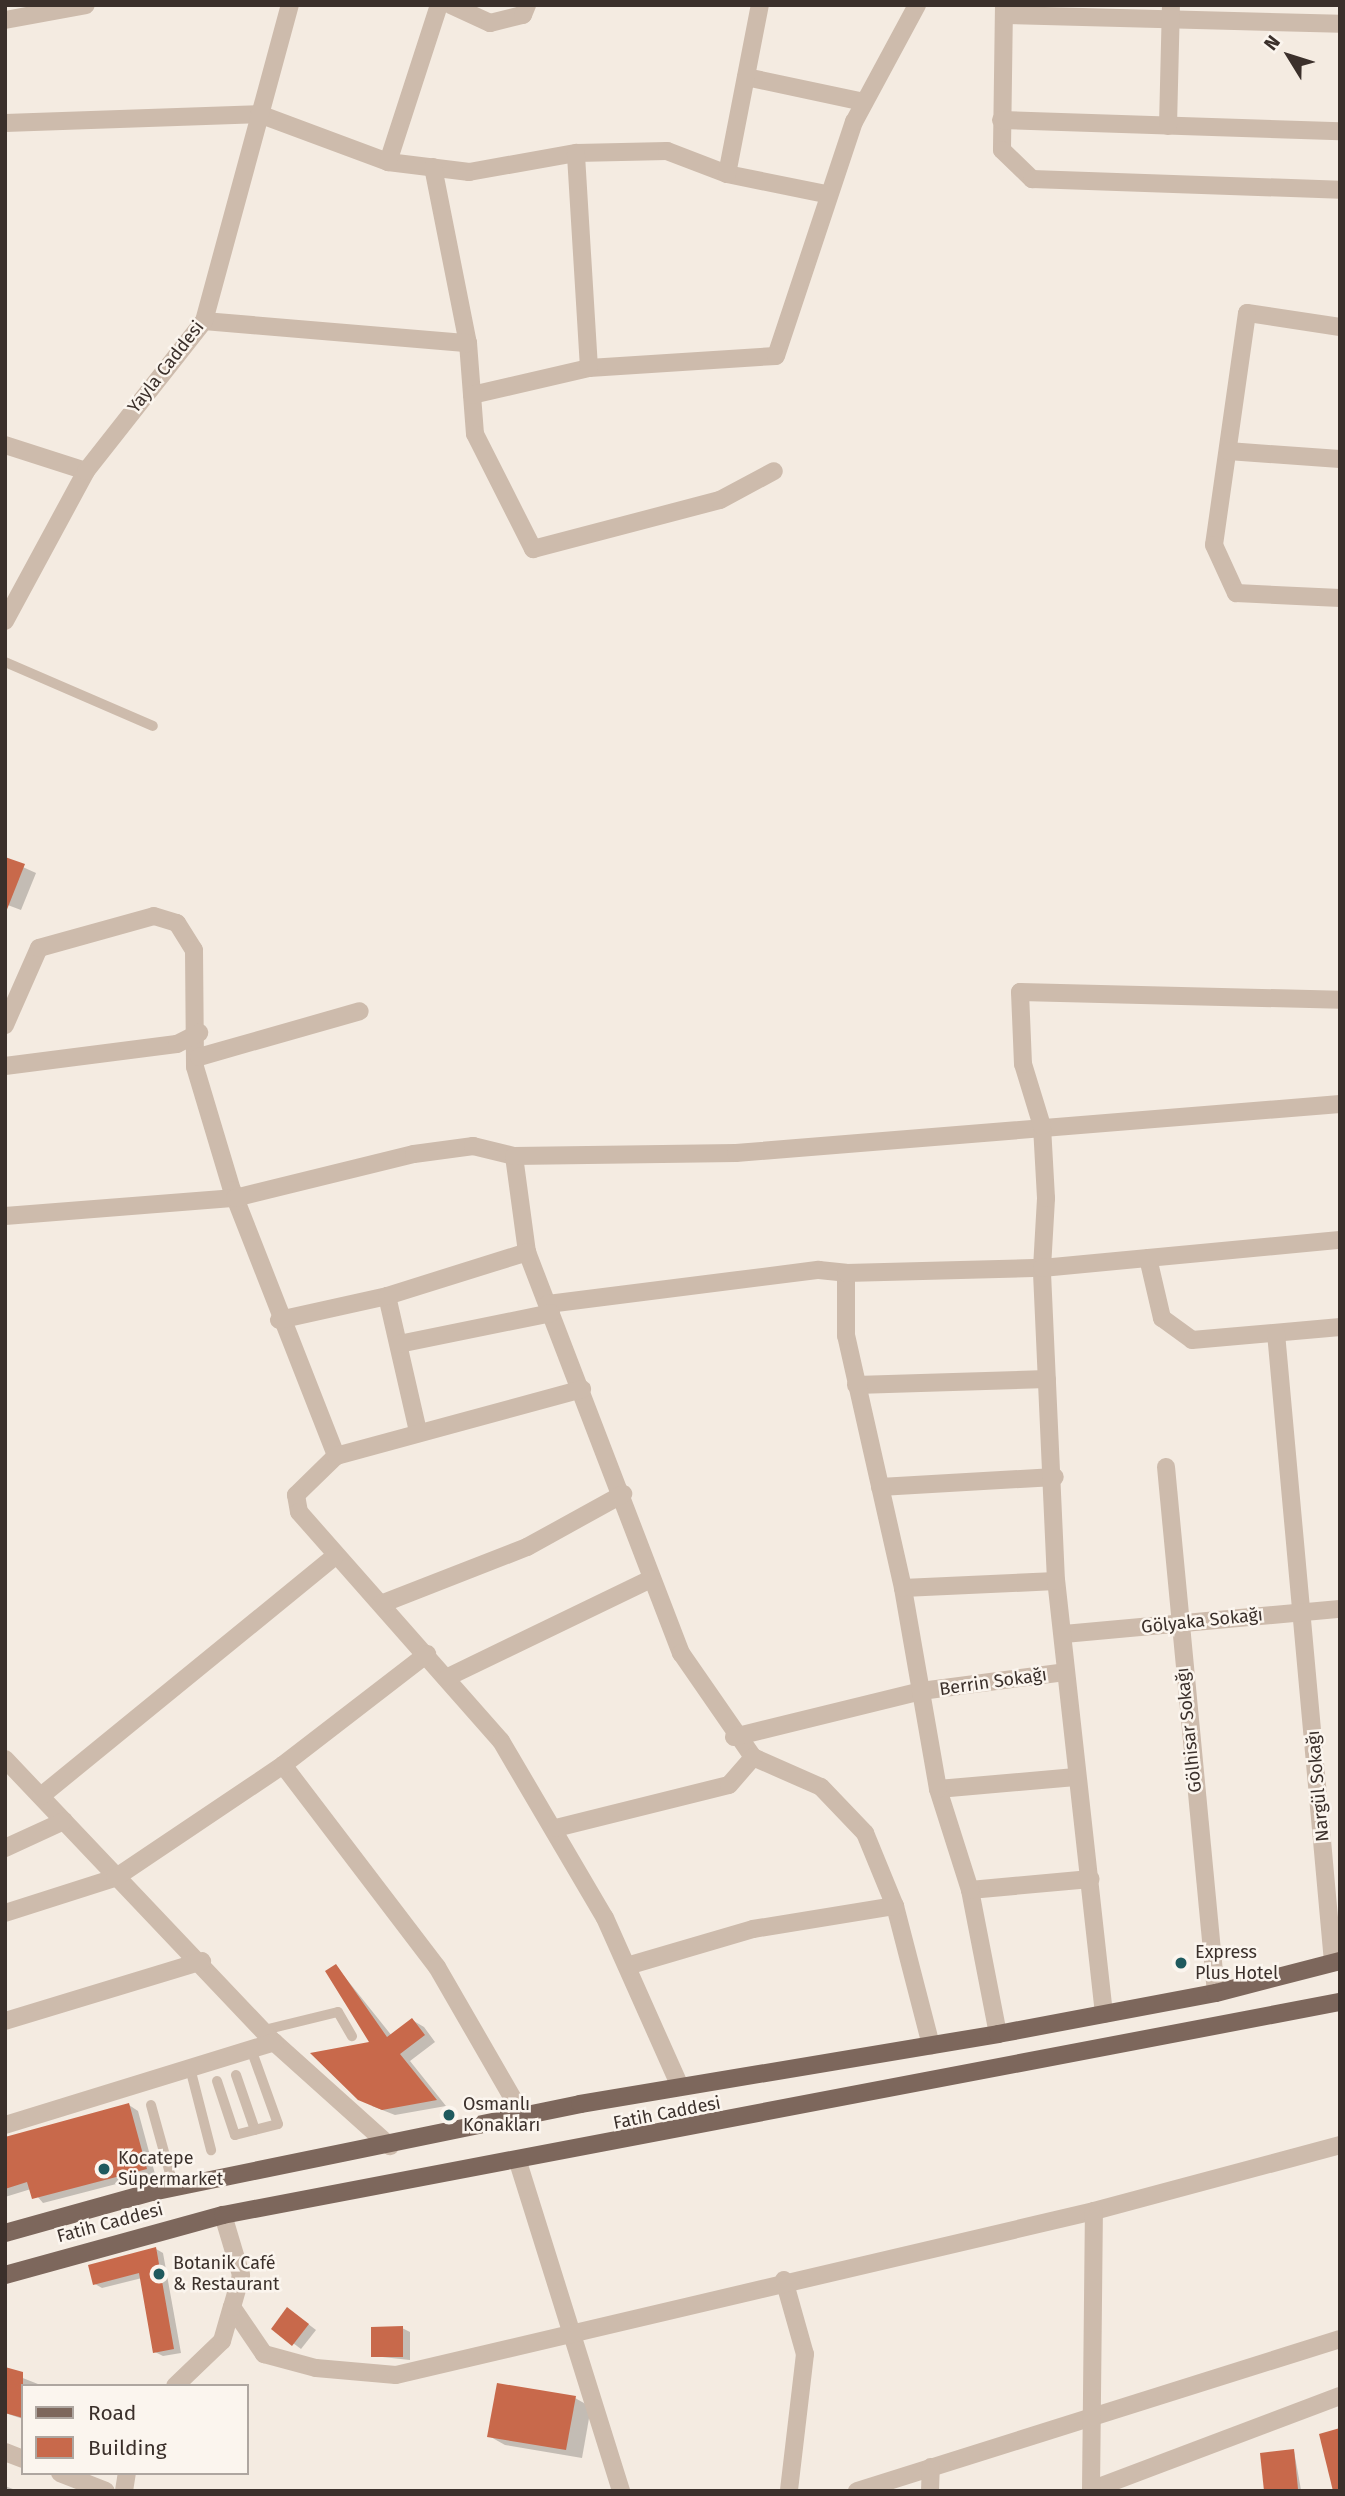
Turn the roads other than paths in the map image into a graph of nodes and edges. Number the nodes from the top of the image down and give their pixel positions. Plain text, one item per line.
1 (86, 5) edge
2 (290, 5) edge
3 (439, 5) edge
4 (451, 5) edge
5 (527, 5) edge
6 (760, 5) edge
7 (916, 5) edge
8 (1004, 10) edge
9 (1171, 12) edge
10 (5, 20) edge
11 (1340, 24) edge
12 (746, 77) junction
13 (864, 102) junction
14 (259, 114) junction
15 (1001, 120) junction
16 (5, 123) edge
17 (1168, 126) junction
18 (1340, 131) edge
19 (576, 153) junction
20 (388, 162) junction
21 (433, 167) junction
22 (727, 174) junction
23 (1340, 190) edge
24 (825, 194) junction
25 (204, 321) junction
26 (1340, 327) edge
27 (468, 343) junction
28 (589, 368) junction
29 (472, 395) junction
30 (5, 446) edge
31 (1228, 451) junction
32 (1340, 458) edge
33 (86, 471) junction
34 (774, 471) dead end
35 (1340, 598) edge
36 (5, 621) edge
37 (5, 662) edge
38 (153, 726) dead end
39 (1340, 1000) edge
40 (360, 1011) dead end
41 (5, 1025) edge
42 (199, 1033) junction
43 (199, 1056) junction
44 (5, 1066) edge
45 (1340, 1104) edge
46 (1042, 1126) junction
47 (514, 1156) junction
48 (235, 1198) junction
49 (5, 1216) edge
50 (1340, 1240) edge
51 (527, 1251) junction
52 (1148, 1258) junction
53 (1042, 1268) junction
54 (846, 1273) junction
55 (387, 1296) junction
56 (550, 1308) junction
57 (279, 1320) junction
58 (1340, 1327) edge
59 (1276, 1333) junction
60 (399, 1343) junction
61 (1047, 1379) junction
62 (856, 1385) junction
63 (582, 1389) junction
64 (418, 1431) junction
65 (336, 1456) junction
66 (1166, 1467) dead end
67 (1055, 1477) junction
68 (880, 1487) junction
69 (624, 1494) junction
70 (334, 1557) junction
71 (651, 1579) junction
72 (1056, 1581) junction
73 (903, 1588) junction
74 (381, 1604) junction
75 (1340, 1609) edge
76 (1303, 1610) junction
77 (1179, 1625) junction
78 (1064, 1634) junction
79 (427, 1654) junction
80 (1065, 1672) junction
81 (448, 1677) junction
82 (921, 1691) junction
83 (734, 1737) junction
84 (753, 1757) junction
85 (5, 1759) edge
86 (283, 1765) junction
87 (1076, 1777) junction
88 (938, 1789) junction
89 (41, 1796) junction
90 (64, 1821) junction
91 (556, 1828) junction
92 (5, 1848) edge
93 (115, 1878) junction
94 (1090, 1879) junction
95 (970, 1890) junction
96 (895, 1906) junction
97 (5, 1913) edge
98 (202, 1961) junction
99 (1336, 1961) edge
100 (627, 1966) junction
101 (1216, 1993) junction
102 (1340, 2002) edge
103 (1104, 2014) junction
104 (5, 2021) edge
105 (998, 2034) junction
106 (269, 2036) junction
107 (352, 2036) dead end
108 (931, 2045) junction
109 (251, 2049) junction
110 (190, 2068) junction
111 (236, 2075) dead end
112 (217, 2081) dead end
113 (679, 2084) junction
114 (151, 2105) dead end
115 (523, 2116) junction
116 (5, 2126) edge
117 (254, 2130) junction
118 (1340, 2145) edge
119 (390, 2146) junction
120 (211, 2150) dead end
121 (518, 2162) junction
122 (174, 2188) junction
123 (1094, 2211) junction
124 (223, 2215) junction
125 (5, 2232) edge
126 (5, 2275) edge
127 (784, 2280) junction
128 (232, 2307) junction
129 (570, 2339) junction
130 (1340, 2339) edge
131 (177, 2384) edge
132 (1340, 2396) edge
133 (1092, 2414) junction
134 (931, 2467) junction
135 (65, 2475) edge
136 (1091, 2490) edge
137 (106, 2491) edge
138 (621, 2491) edge
139 (789, 2491) edge
140 (857, 2491) edge
141 (930, 2491) edge

1 - 10 street
2 - 14 street, Yayla Caddesi
3 - 20 street
4 - 5 street
6 - 12 street
7 - 13 street
8 - 9 street
8 - 15 street
9 - 11 street
9 - 17 street
12 - 13 street
12 - 22 street
13 - 24 street
14 - 16 street
14 - 20 street
14 - 25 street, Yayla Caddesi
15 - 17 street
15 - 23 street
17 - 18 street
19 - 21 street
19 - 22 street
19 - 28 street
20 - 21 street
21 - 27 street
22 - 24 street
24 - 28 street
25 - 27 street
25 - 33 street, Yayla Caddesi
26 - 31 street
27 - 29 street
28 - 29 street
29 - 34 street
30 - 33 street
31 - 32 street
31 - 35 street
33 - 36 street, Yayla Caddesi
37 - 38 lane
39 - 46 street
40 - 43 street
41 - 42 street
42 - 43 street
42 - 44 street
43 - 48 street
45 - 46 street
46 - 47 street
46 - 53 street
47 - 48 street
47 - 51 street
48 - 49 street
48 - 57 street
50 - 52 street
51 - 55 street
51 - 56 street
52 - 53 street
52 - 59 street
53 - 54 street
53 - 61 street
54 - 56 street
54 - 62 street
55 - 57 street
55 - 60 street
56 - 60 street
56 - 63 street
57 - 65 street
58 - 59 street
59 - 76 street, Nargül Sokağı
60 - 64 street
61 - 62 street
61 - 67 street
62 - 68 street
63 - 64 street
63 - 69 street
64 - 65 street
65 - 70 street
66 - 77 street, Gölhisar Sokağı
67 - 68 street
67 - 72 street
68 - 73 street
69 - 71 street
69 - 74 street
70 - 74 street
70 - 89 street
71 - 81 street
71 - 83 street
72 - 73 street
72 - 78 street
73 - 82 street
74 - 79 street
75 - 76 street, Gölyaka Sokağı
76 - 77 street, Gölyaka Sokağı
76 - 99 street, Nargül Sokağı
77 - 78 street, Gölyaka Sokağı
77 - 101 street, Gölhisar Sokağı
78 - 80 street
79 - 81 street
79 - 86 street
80 - 82 street, Berrin Sokağı
80 - 87 street
81 - 91 street
82 - 83 street, Berrin Sokağı
82 - 88 street
83 - 84 street
84 - 91 street
84 - 96 street
85 - 89 street
86 - 93 street
86 - 115 street
87 - 88 street
87 - 94 street
88 - 95 street
89 - 90 street
90 - 92 street
90 - 93 street
91 - 100 street
93 - 97 street
93 - 98 street
94 - 95 street
94 - 103 street
95 - 105 street
96 - 100 street
96 - 108 street
98 - 104 street
98 - 106 street
99 - 101 main road, Fatih Caddesi
100 - 113 street
101 - 103 main road, Fatih Caddesi
102 - 121 main road, Fatih Caddesi
103 - 105 main road, Fatih Caddesi
105 - 108 main road, Fatih Caddesi
106 - 107 lane
106 - 109 street
106 - 119 street
108 - 113 main road, Fatih Caddesi
109 - 110 street
109 - 117 lane
110 - 116 street
110 - 120 lane
111 - 117 lane
112 - 117 lane
113 - 115 main road, Fatih Caddesi
114 - 122 lane
115 - 119 main road, Fatih Caddesi
118 - 123 street
119 - 122 main road, Fatih Caddesi
121 - 124 main road, Fatih Caddesi
121 - 129 street
122 - 125 main road, Fatih Caddesi
123 - 127 street
123 - 133 street
124 - 126 main road, Fatih Caddesi
124 - 128 street
127 - 129 street
127 - 139 street
128 - 129 street
128 - 131 street
129 - 138 street
130 - 133 street
132 - 136 street
133 - 134 street
133 - 136 street
134 - 140 street
134 - 141 street
135 - 137 street

